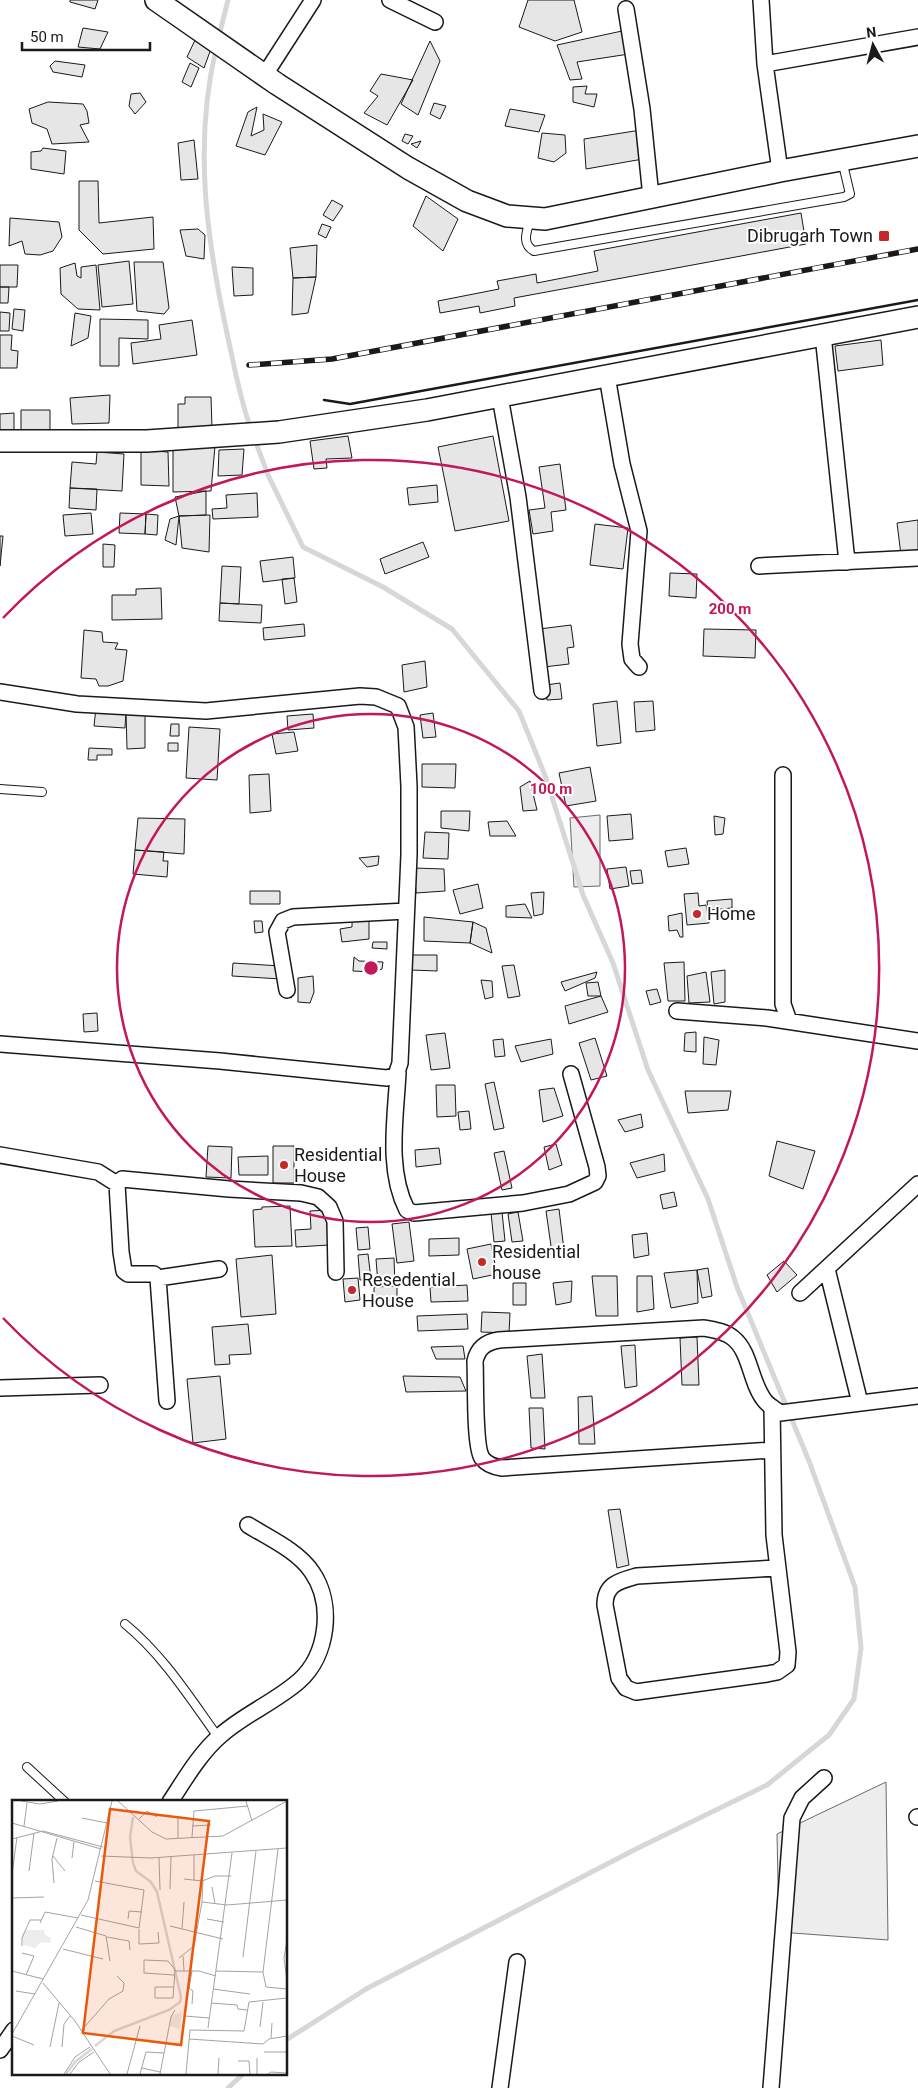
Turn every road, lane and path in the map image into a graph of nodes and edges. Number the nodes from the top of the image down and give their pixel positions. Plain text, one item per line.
1 (156, 0) edge
2 (313, 0) edge
3 (390, 0) edge
4 (761, 0) edge
5 (626, 9) dead end
6 (435, 22) dead end
7 (918, 38) edge
8 (765, 64) junction
9 (264, 76) junction
10 (918, 146) edge
11 (842, 160) junction
12 (780, 171) junction
13 (651, 197) junction
14 (530, 218) junction
15 (918, 317) edge
16 (823, 335) junction
17 (607, 376) junction
18 (500, 396) junction
19 (0, 441) edge
20 (918, 558) edge
21 (846, 562) junction
22 (759, 566) dead end
23 (639, 668) dead end
24 (542, 691) dead end
25 (0, 692) edge
26 (783, 775) dead end
27 (0, 789) edge
28 (42, 792) dead end
29 (406, 911) junction
30 (287, 990) dead end
31 (678, 1011) dead end
32 (789, 1021) junction
33 (918, 1041) edge
34 (0, 1044) edge
35 (398, 1072) junction
36 (571, 1074) dead end
37 (0, 1155) edge
38 (117, 1184) junction
39 (918, 1184) edge
40 (219, 1269) dead end
41 (827, 1269) junction
42 (336, 1272) dead end
43 (158, 1278) junction
44 (800, 1293) dead end
45 (100, 1385) dead end
46 (0, 1388) edge
47 (918, 1396) edge
48 (167, 1401) dead end
49 (860, 1403) junction
50 (776, 1410) junction
51 (772, 1450) junction
52 (248, 1525) dead end
53 (777, 1568) junction
54 (126, 1624) dead end
55 (218, 1737) junction
56 (27, 1767) dead end
57 (824, 1778) dead end
58 (63, 1800) edge
59 (171, 1800) edge
60 (517, 1962) dead end
61 (12, 2033) edge
62 (0, 2050) edge
63 (500, 2088) edge
64 (771, 2088) edge

1 - 9 street
2 - 9 street
3 - 6 street
4 - 8 street
5 - 13 street
7 - 8 street
8 - 12 street
9 - 14 street
10 - 11 street
11 - 12 street
11 - 14 lane
12 - 13 street
13 - 14 street
15 - 16 street
16 - 17 street
16 - 21 street
17 - 18 street
17 - 23 street
18 - 19 street
18 - 24 street
20 - 21 street
21 - 22 street
25 - 29 street
26 - 32 street
27 - 28 lane
29 - 30 street
29 - 35 street
31 - 32 street
32 - 33 street
34 - 35 street
35 - 36 street
37 - 38 street
38 - 42 street
38 - 43 street
39 - 41 street
40 - 43 street
41 - 44 street
41 - 49 street
43 - 48 street
45 - 46 street
47 - 49 street
49 - 50 street
50 - 51 street
50 - 51 street
51 - 53 street
52 - 55 street
53 - 53 street
54 - 55 lane
55 - 59 street
56 - 58 lane
57 - 64 street
60 - 63 street
61 - 62 street

